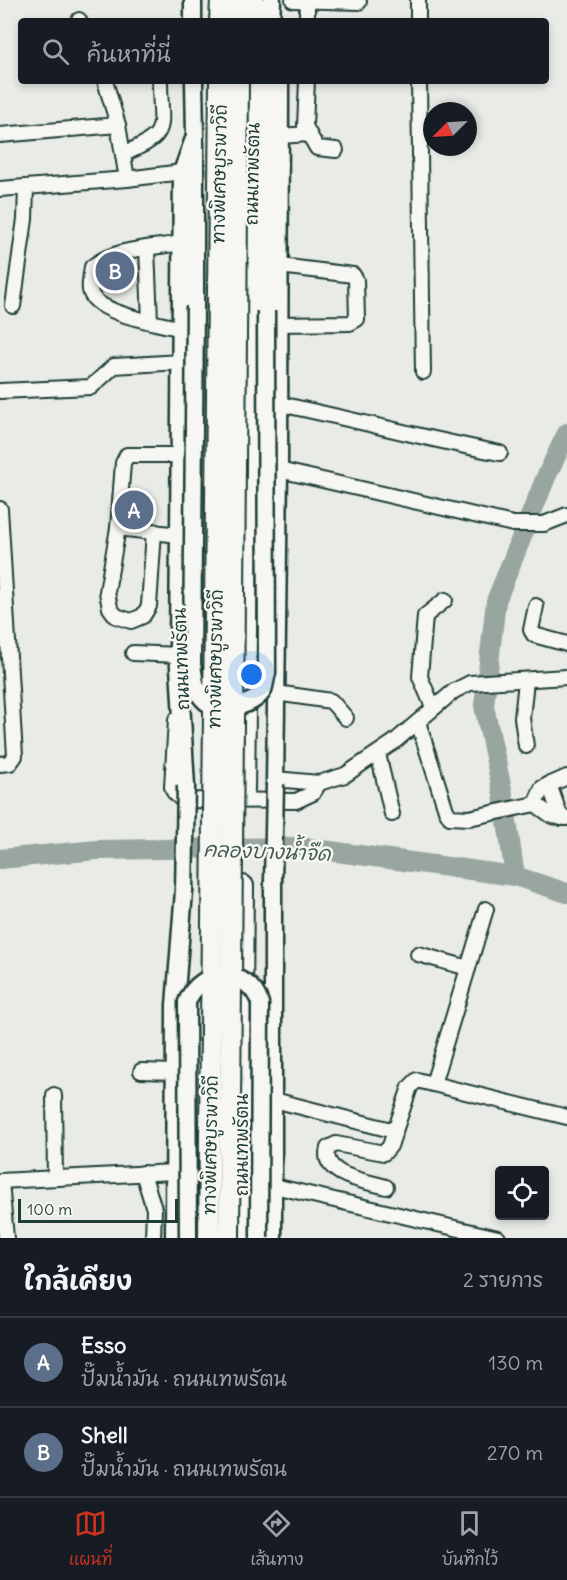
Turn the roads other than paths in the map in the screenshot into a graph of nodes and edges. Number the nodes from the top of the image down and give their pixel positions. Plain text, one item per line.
1 (193, 0) edge
2 (214, 0) edge
3 (221, 0) edge
4 (239, 0) edge
5 (254, 0) edge
6 (272, 0) edge
7 (280, 0) edge
8 (418, 0) edge
9 (300, 1) edge
10 (359, 2) dead end
11 (193, 18) edge
12 (214, 18) edge
13 (220, 18) edge
14 (239, 18) edge
15 (254, 18) edge
16 (271, 18) edge
17 (280, 18) edge
18 (306, 18) edge
19 (418, 18) edge
20 (106, 84) edge
21 (159, 84) edge
22 (194, 84) edge
23 (213, 84) edge
24 (220, 84) edge
25 (238, 84) edge
26 (253, 84) edge
27 (268, 84) edge
28 (280, 84) edge
29 (307, 84) edge
30 (419, 84) edge
31 (118, 125) junction
32 (309, 134) junction
33 (0, 135) edge
34 (195, 136) junction
35 (280, 136) junction
36 (336, 150) dead end
37 (123, 154) junction
38 (182, 172) junction
39 (127, 179) junction
40 (26, 187) junction
41 (0, 189) edge
42 (182, 243) junction
43 (147, 249) junction
44 (280, 266) junction
45 (13, 306) dead end
46 (150, 321) junction
47 (279, 324) junction
48 (181, 328) junction
49 (181, 362) junction
50 (423, 372) dead end
51 (0, 391) edge
52 (279, 404) junction
53 (500, 453) dead end
54 (180, 455) junction
55 (279, 470) junction
56 (0, 509) edge
57 (567, 515) edge
58 (118, 528) junction
59 (154, 531) junction
60 (179, 534) junction
61 (445, 600) dead end
62 (536, 606) dead end
63 (567, 644) edge
64 (133, 653) dead end
65 (178, 655) junction
66 (567, 677) edge
67 (526, 681) junction
68 (180, 682) junction
69 (276, 693) junction
70 (434, 707) junction
71 (346, 718) dead end
72 (418, 722) junction
73 (526, 746) dead end
74 (378, 754) junction
75 (0, 764) edge
76 (567, 777) edge
77 (275, 782) junction
78 (319, 783) junction
79 (549, 784) junction
80 (530, 804) junction
81 (392, 814) dead end
82 (564, 818) edge
83 (486, 909) dead end
84 (418, 954) dead end
85 (468, 968) junction
86 (141, 1071) dead end
87 (174, 1072) junction
88 (433, 1084) junction
89 (54, 1095) dead end
90 (274, 1100) junction
91 (567, 1117) edge
92 (395, 1131) junction
93 (174, 1172) junction
94 (143, 1173) junction
95 (55, 1178) junction
96 (0, 1181) edge
97 (274, 1186) junction
98 (386, 1187) dead end
99 (6, 1238) edge
100 (153, 1238) edge
101 (174, 1238) edge
102 (188, 1238) edge
103 (204, 1238) edge
104 (209, 1238) edge
105 (229, 1238) edge
106 (240, 1238) edge
107 (259, 1238) edge
108 (273, 1238) edge
109 (498, 1238) edge

1 - 11 main road
2 - 12 highway
3 - 13 highway
4 - 14 highway
5 - 15 highway
6 - 16 main road
7 - 17 main road
8 - 19 street
9 - 10 street
9 - 18 street
20 - 31 street
21 - 37 street
22 - 34 main road, ถนนเทพรัตน
23 - 103 highway, ถนนเทพรัตน
24 - 104 highway, ทางพิเศษบูรพาวิถี, bridge
25 - 105 highway, ทางพิเศษบูรพาวิถี, bridge
26 - 106 highway, ถนนเทพรัตน
27 - 34 main road, bridge
28 - 35 main road, ถนนเทพรัตน
29 - 32 street
30 - 50 street
31 - 33 street
31 - 37 street
32 - 35 street
32 - 36 street
34 - 38 main road, ถนนเทพรัตน
35 - 44 main road, ถนนเทพรัตน
37 - 39 street
38 - 39 street
38 - 42 main road, ถนนเทพรัตน
39 - 40 street
40 - 41 street
40 - 45 street
42 - 43 street
42 - 48 main road, ถนนเทพรัตน
43 - 46 street
43 - 46 street
44 - 47 main road, ถนนเทพรัตน
44 - 47 street
46 - 48 street
47 - 52 main road, ถนนเทพรัตน
48 - 49 main road, ถนนเทพรัตน
49 - 51 street
49 - 54 main road, ถนนเทพรัตน
52 - 53 street
52 - 55 main road, ถนนเทพรัตน
54 - 58 street
54 - 60 main road, ถนนเทพรัตน
55 - 57 street
55 - 69 main road, ถนนเทพรัตน
56 - 75 street
58 - 59 street
58 - 59 street
59 - 60 street
60 - 65 main road, ถนนเทพรัตน
61 - 70 street
62 - 63 street
64 - 65 street
65 - 68 main road, ถนนเทพรัตน
66 - 67 street
67 - 70 street
67 - 73 street
68 - 78 street
68 - 87 main road, ถนนเทพรัตน, bridge
69 - 71 street
69 - 77 main road, ถนนเทพรัตน
70 - 72 street
72 - 74 street
72 - 80 street
74 - 78 street
74 - 81 street
76 - 79 street
77 - 78 street
77 - 90 main road, ถนนเทพรัตน, bridge
79 - 80 street
79 - 82 street
80 - 82 street
83 - 85 street
84 - 85 street
85 - 88 street
86 - 87 street
87 - 93 main road, ถนนเทพรัตน
88 - 91 street
88 - 92 street
89 - 95 street
90 - 92 street
90 - 97 main road, ถนนเทพรัตน
92 - 98 street
93 - 94 street
93 - 101 main road, ถนนเทพรัตน
94 - 95 street
94 - 100 street
95 - 96 street
96 - 99 street
97 - 108 main road, ถนนเทพรัตน
97 - 109 street
102 - 107 main road, bridge

